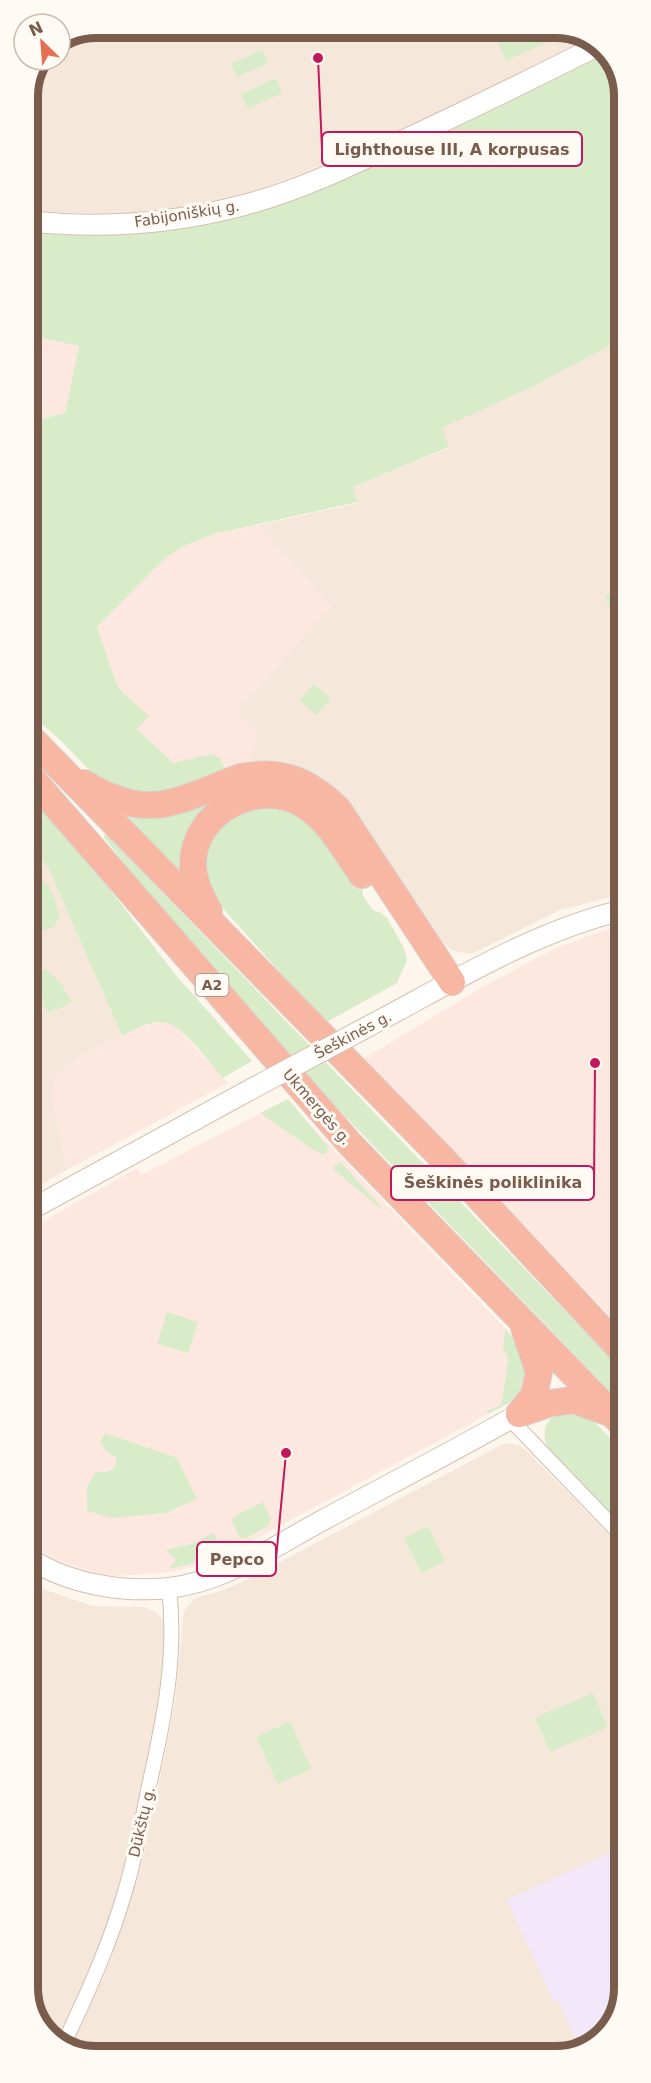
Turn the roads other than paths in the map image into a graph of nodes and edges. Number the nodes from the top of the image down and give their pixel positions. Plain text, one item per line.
1 (591, 49) edge
2 (38, 223) edge
3 (38, 746) edge
4 (57, 767) junction
5 (38, 785) edge
6 (614, 913) edge
7 (222, 933) junction
8 (446, 985) junction
9 (38, 1206) edge
10 (521, 1319) junction
11 (614, 1342) edge
12 (514, 1416) junction
13 (614, 1416) edge
14 (614, 1418) edge
15 (614, 1527) edge
16 (38, 1563) edge
17 (169, 1588) junction
18 (66, 2038) edge

1 - 2 street, Fabijoniškių g.
3 - 4 highway
4 - 7 highway
4 - 8 highway
5 - 10 highway, Ukmergės g. / A2
6 - 8 street, Šeškinės g.
7 - 8 highway
7 - 11 highway
8 - 9 street, Šeškinės g., bridge
10 - 12 highway
10 - 13 highway, Ukmergės g. / A2
12 - 14 highway
12 - 15 street
12 - 17 street
16 - 17 street
17 - 18 street, Dūkštų g.

